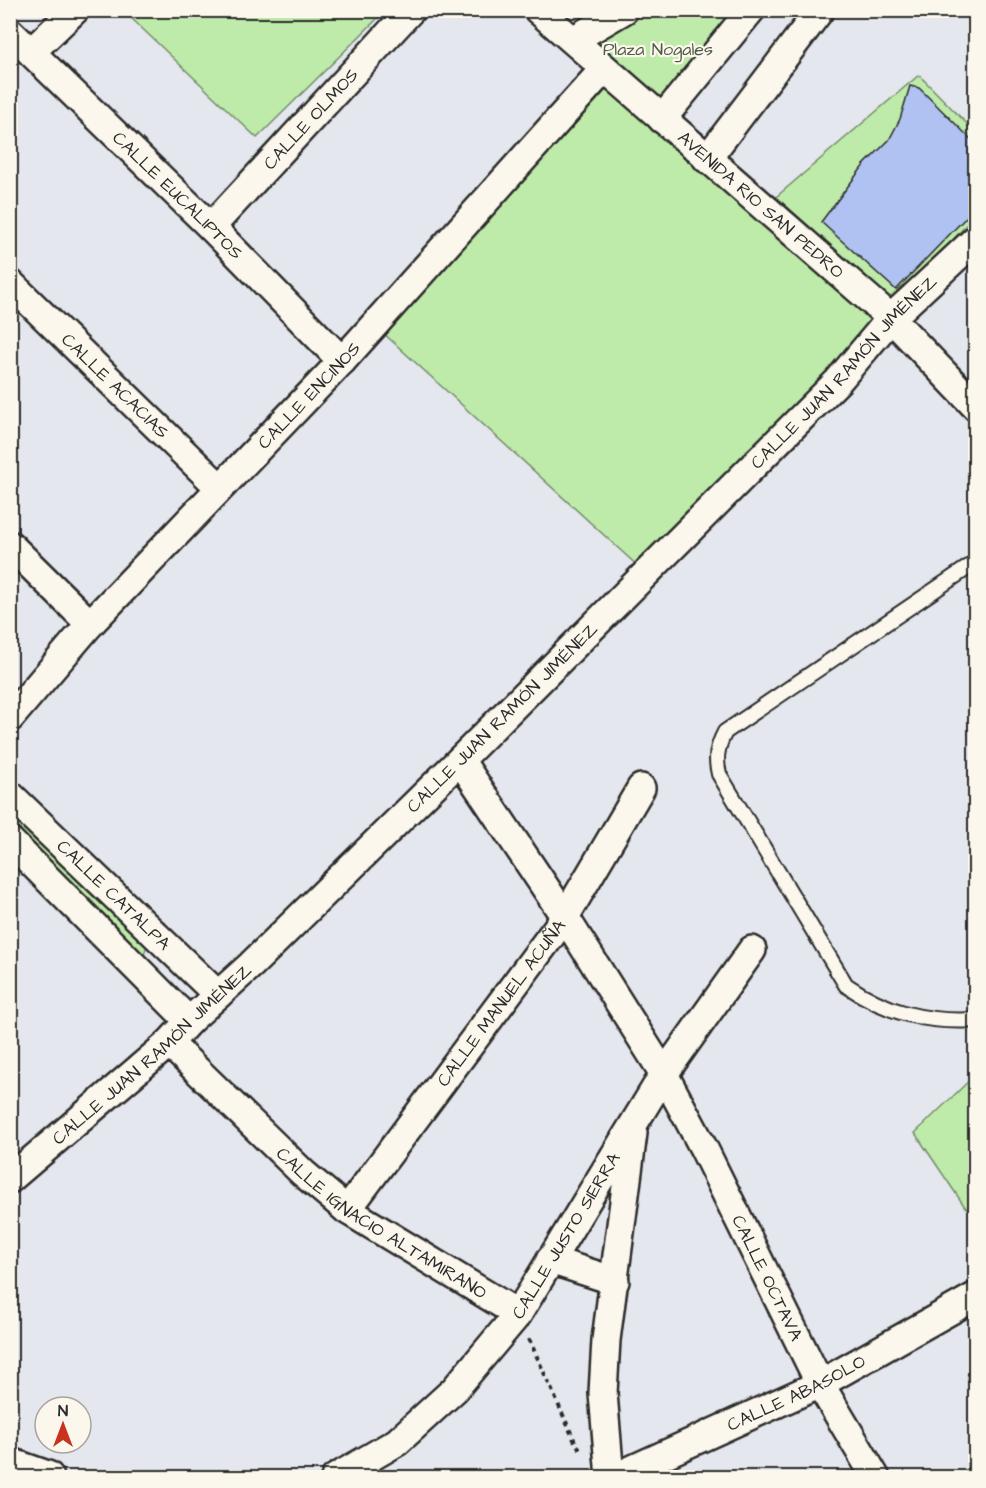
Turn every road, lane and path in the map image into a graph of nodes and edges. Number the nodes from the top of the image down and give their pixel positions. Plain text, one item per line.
1 (75, 10) edge
2 (411, 10) edge
3 (538, 10) edge
4 (624, 10) edge
5 (751, 10) edge
6 (820, 10) edge
7 (10, 32) edge
8 (573, 40) junction
9 (32, 52) junction
10 (604, 69) junction
11 (662, 119) junction
12 (707, 159) junction
13 (211, 227) junction
14 (975, 239) edge
15 (10, 283) edge
16 (891, 318) junction
17 (342, 361) junction
18 (975, 407) edge
19 (219, 487) junction
20 (10, 545) edge
21 (975, 562) edge
22 (90, 624) junction
23 (10, 718) edge
24 (460, 760) junction
25 (641, 788) dead end
26 (10, 795) edge
27 (10, 841) edge
28 (565, 917) junction
29 (752, 950) dead end
30 (218, 995) junction
31 (975, 1020) edge
32 (189, 1021) junction
33 (169, 1043) junction
34 (664, 1074) junction
35 (634, 1122) junction
36 (10, 1179) edge
37 (347, 1210) junction
38 (550, 1260) junction
39 (615, 1281) junction
40 (975, 1296) edge
41 (518, 1314) junction
42 (820, 1384) junction
43 (584, 1453) dead end
44 (10, 1465) edge
45 (47, 1478) edge
46 (335, 1478) edge
47 (611, 1478) edge
48 (876, 1478) edge

1 - 9 street
2 - 13 street, CALLE OLMOS
3 - 8 street, AVENIDA RIO SAN PEDRO
4 - 8 street
5 - 11 street
6 - 12 street
7 - 9 street, CALLE EUCALIPTOS
8 - 10 street, AVENIDA RIO SAN PEDRO
9 - 13 street, CALLE EUCALIPTOS
10 - 11 street, AVENIDA RIO SAN PEDRO
10 - 17 street, CALLE ENCINOS
11 - 12 street, AVENIDA RIO SAN PEDRO
12 - 16 street, AVENIDA RIO SAN PEDRO
13 - 17 street, CALLE EUCALIPTOS
14 - 16 street, CALLE JUAN RAMÓN JIMÉNEZ
15 - 19 street, CALLE ACACIAS
16 - 18 street, AVENIDA RIO SAN PEDRO
16 - 24 street, CALLE JUAN RAMÓN JIMÉNEZ
17 - 19 street, CALLE ENCINOS
19 - 22 street, CALLE ENCINOS
20 - 22 street
21 - 31 lane
22 - 23 street, CALLE ENCINOS
24 - 28 street, CALLE OCTAVA
24 - 30 street, CALLE JUAN RAMÓN JIMÉNEZ
25 - 28 street, CALLE MANUEL ACUÑA
26 - 30 street, CALLE CATALPA
27 - 32 street, CALLE CATALPA
28 - 34 street, CALLE OCTAVA
28 - 37 street, CALLE MANUEL ACUÑA
29 - 34 street, CALLE JUSTO SIERRA
30 - 32 street, CALLE JUAN RAMÓN JIMÉNEZ
32 - 33 street, CALLE JUAN RAMÓN JIMÉNEZ
33 - 36 street, CALLE JUAN RAMÓN JIMÉNEZ
33 - 37 street, CALLE IGNACIO ALTAMIRANO
34 - 35 street, CALLE JUSTO SIERRA
34 - 42 street, CALLE OCTAVA
35 - 38 street, CALLE JUSTO SIERRA
35 - 39 street
37 - 41 street, CALLE IGNACIO ALTAMIRANO
38 - 39 street
38 - 41 street, CALLE JUSTO SIERRA
39 - 47 street
40 - 42 street, CALLE ABASOLO
41 - 43 path
41 - 46 street, CALLE JUSTO SIERRA
42 - 47 street, CALLE ABASOLO
42 - 48 street, CALLE OCTAVA
44 - 45 main road

